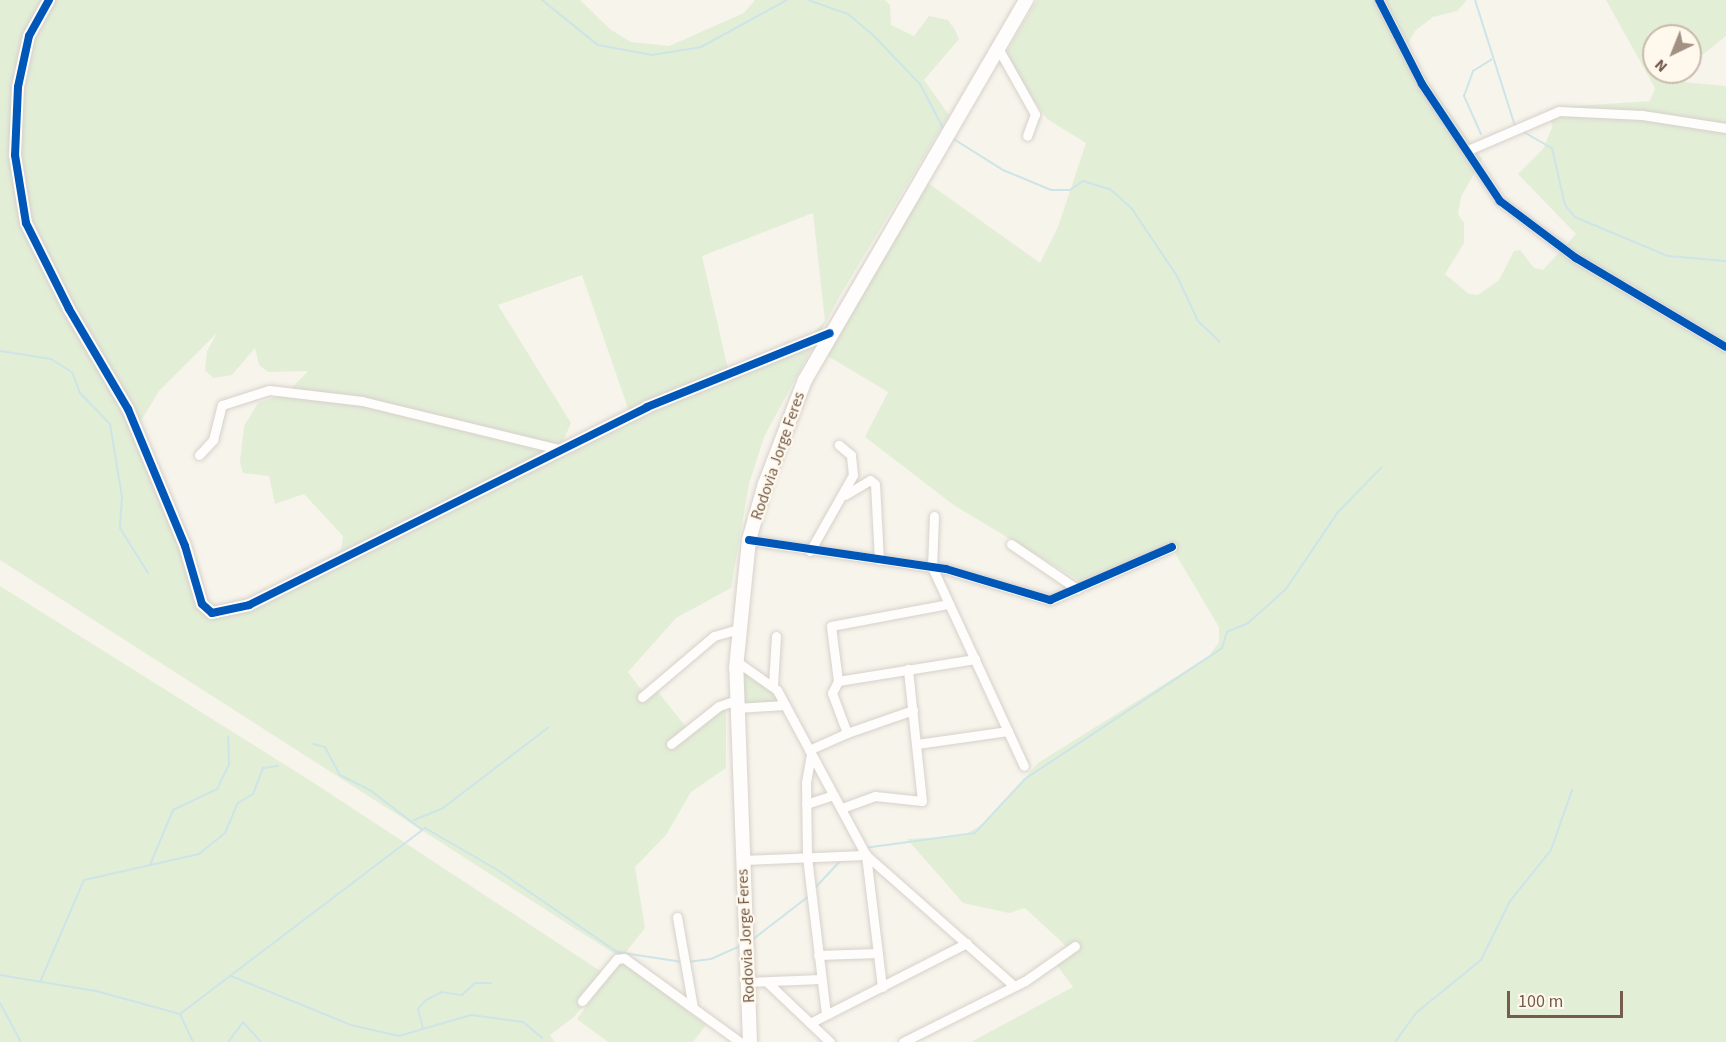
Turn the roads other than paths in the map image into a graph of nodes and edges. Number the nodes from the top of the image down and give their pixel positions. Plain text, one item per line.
1 (49, 0) edge
2 (1026, 0) edge
3 (1379, 0) edge
4 (998, 48) junction
5 (1726, 128) edge
6 (1026, 136) dead end
7 (1468, 150) junction
8 (830, 333) junction
9 (1726, 347) edge
10 (839, 445) dead end
11 (559, 449) junction
12 (199, 455) dead end
13 (845, 495) junction
14 (934, 516) dead end
15 (749, 540) junction
16 (1011, 544) dead end
17 (1172, 547) dead end
18 (810, 551) junction
19 (879, 560) junction
20 (932, 567) junction
21 (1077, 589) junction
22 (949, 604) junction
23 (738, 629) junction
24 (776, 636) dead end
25 (975, 659) junction
26 (736, 661) junction
27 (908, 669) junction
28 (838, 681) junction
29 (773, 685) junction
30 (642, 697) dead end
31 (736, 704) junction
32 (785, 705) junction
33 (913, 710) junction
34 (1008, 731) junction
35 (847, 733) junction
36 (671, 744) dead end
37 (917, 744) junction
38 (810, 752) junction
39 (1024, 766) dead end
40 (834, 795) junction
41 (806, 804) junction
42 (842, 808) junction
43 (866, 855) junction
44 (807, 857) junction
45 (742, 860) junction
46 (677, 917) dead end
47 (967, 943) junction
48 (1075, 946) dead end
49 (878, 953) junction
50 (818, 955) junction
51 (821, 978) junction
52 (747, 982) junction
53 (768, 983) junction
54 (1014, 986) junction
55 (882, 987) junction
56 (582, 1001) dead end
57 (693, 1008) junction
58 (826, 1014) junction
59 (810, 1023) junction
60 (745, 1041) edge
61 (830, 1042) edge
62 (903, 1042) edge

1 - 11 street
2 - 4 main road, Rodovia Jorge Feres
3 - 7 street
4 - 6 street
4 - 8 main road, Rodovia Jorge Feres
5 - 7 street
7 - 9 street
8 - 11 street
8 - 15 main road, Rodovia Jorge Feres
10 - 13 street
11 - 12 street
13 - 18 street
13 - 19 street
14 - 20 street
15 - 18 street
15 - 23 main road, Rodovia Jorge Feres
16 - 21 street
17 - 21 street
18 - 19 street
19 - 20 street
20 - 21 street
20 - 22 street
22 - 25 street
22 - 28 street
23 - 26 main road, Rodovia Jorge Feres
23 - 30 street
24 - 29 street
25 - 27 street
25 - 34 street
26 - 29 street
26 - 31 main road, Rodovia Jorge Feres
27 - 28 street
27 - 33 street
28 - 35 street
29 - 32 street
31 - 32 street
31 - 36 street
31 - 45 main road, Rodovia Jorge Feres
32 - 38 street
33 - 35 street
33 - 37 street
34 - 37 street
34 - 39 street
35 - 38 street
37 - 42 street
38 - 40 street
38 - 41 street
40 - 41 street
40 - 42 street
41 - 44 street
42 - 43 street
43 - 44 street
43 - 47 street
43 - 49 street
44 - 45 street
44 - 50 street
45 - 52 main road, Rodovia Jorge Feres
46 - 57 street
47 - 54 street
47 - 55 street
48 - 54 street
49 - 50 street
49 - 55 street
50 - 51 street
51 - 53 street
51 - 58 street
52 - 53 street
52 - 60 main road, Rodovia Jorge Feres
53 - 59 street
54 - 62 street
55 - 58 street
56 - 57 street
57 - 60 street
58 - 59 street
59 - 61 street

